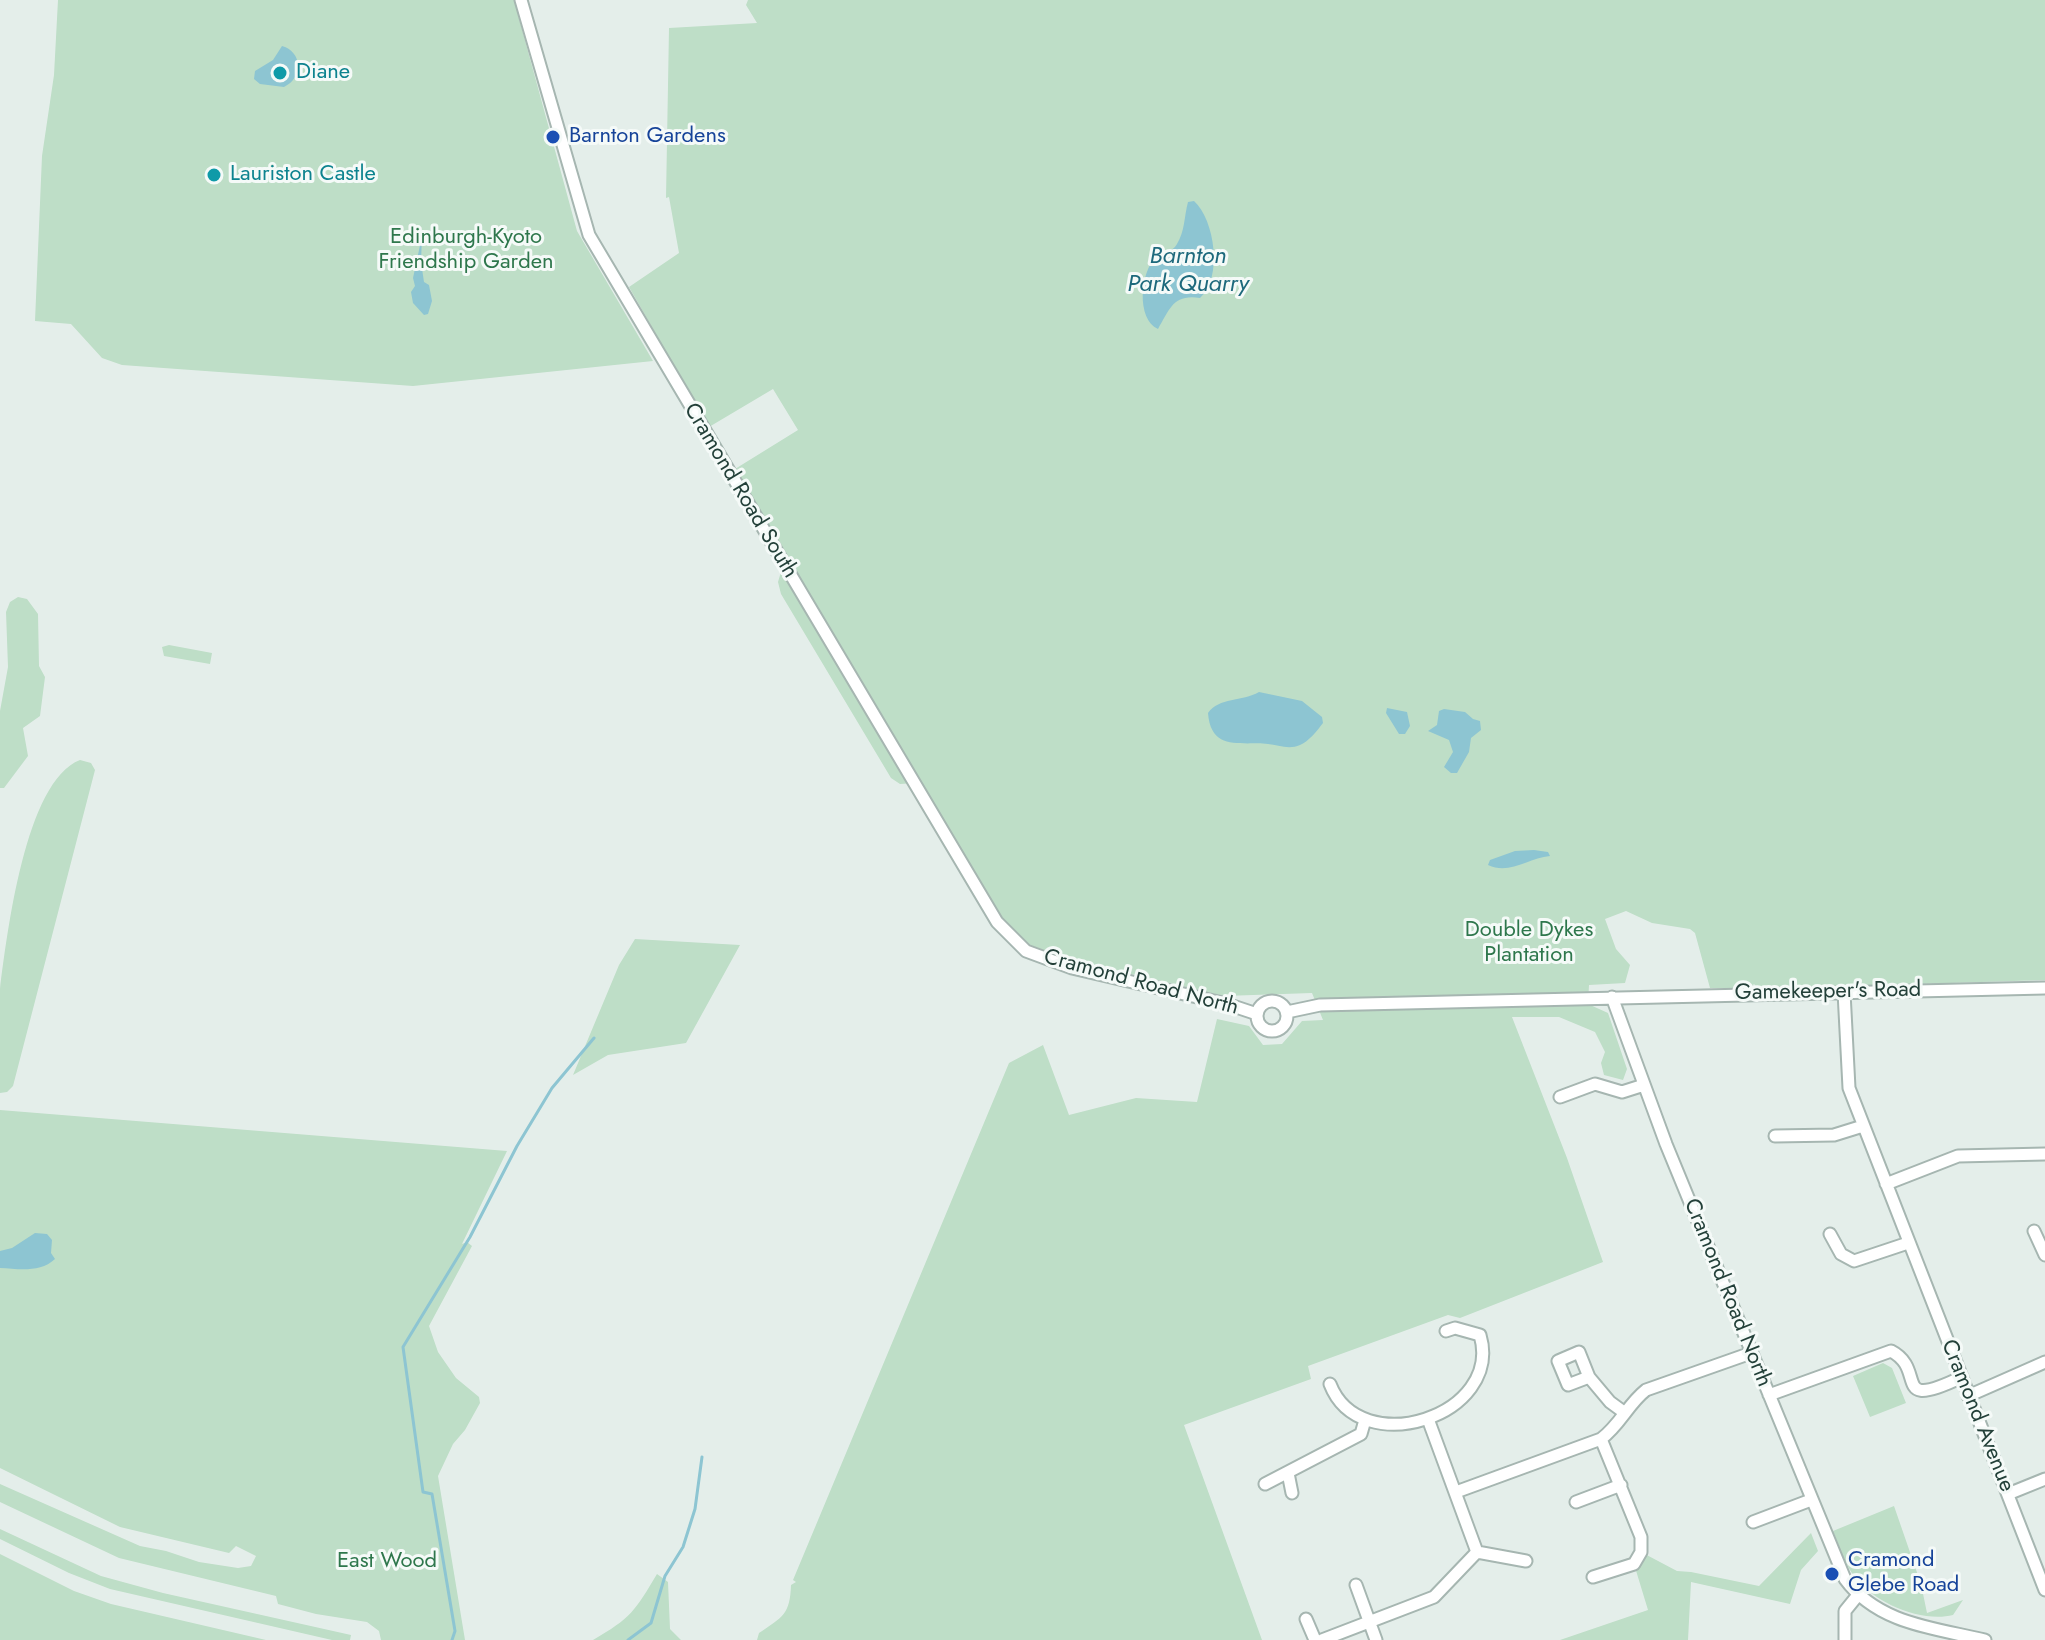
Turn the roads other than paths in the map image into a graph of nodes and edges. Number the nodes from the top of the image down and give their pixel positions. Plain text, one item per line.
1 (521, 0) edge
2 (1026, 951) joint
3 (2045, 988) edge
4 (1844, 992) junction
5 (1612, 997) junction
6 (1287, 1012) junction
7 (1257, 1014) junction
8 (1644, 1085) junction
9 (1560, 1097) dead end
10 (1863, 1126) junction
11 (1775, 1136) dead end
12 (2045, 1154) edge
13 (1886, 1184) junction
14 (2034, 1231) dead end
15 (1830, 1234) dead end
16 (1908, 1243) junction
17 (2045, 1255) edge
18 (1446, 1331) dead end
19 (1751, 1353) junction
20 (2045, 1362) edge
21 (1589, 1377) dead end
22 (1962, 1377) junction
23 (1330, 1384) dead end
24 (1769, 1395) junction
25 (1968, 1396) junction
26 (1625, 1413) junction
27 (1428, 1419) junction
28 (1365, 1420) junction
29 (1601, 1439) junction
30 (1288, 1473) junction
31 (2045, 1479) edge
32 (1265, 1484) dead end
33 (1621, 1485) junction
34 (1456, 1492) junction
35 (1292, 1493) dead end
36 (2008, 1494) junction
37 (1811, 1500) junction
38 (1576, 1502) dead end
39 (1753, 1522) dead end
40 (1477, 1552) junction
41 (1526, 1561) dead end
42 (1593, 1577) dead end
43 (1356, 1585) dead end
44 (2045, 1590) edge
45 (1858, 1595) junction
46 (1306, 1619) dead end
47 (1370, 1622) junction
48 (1315, 1640) edge
49 (1322, 1640) edge
50 (1376, 1640) edge
51 (1845, 1640) edge
52 (1985, 1640) edge

1 - 2 street, Cramond Road South
2 - 7 street, Cramond Road North
3 - 4 street, Gamekeeper's Road
4 - 5 street, Gamekeeper's Road
4 - 10 street, Cramond Avenue
5 - 6 street
5 - 8 street, Cramond Road North
6 - 7 street
6 - 7 street
8 - 9 street
8 - 19 street, Cramond Road North
10 - 11 street
10 - 13 street, Cramond Avenue
12 - 13 street
13 - 16 street, Cramond Avenue
14 - 17 street
15 - 16 street
16 - 22 street, Cramond Avenue
18 - 27 street
19 - 24 street, Cramond Road North
19 - 26 street
20 - 25 street
21 - 26 street
22 - 24 street
22 - 25 street, Cramond Avenue
23 - 28 street
24 - 37 street, Cramond Road North
25 - 36 street, Cramond Avenue
26 - 29 street
27 - 28 street
27 - 34 street
28 - 30 street
29 - 33 street
29 - 34 street
30 - 32 street
30 - 35 street
31 - 36 street
33 - 38 street
33 - 42 street
34 - 40 street
36 - 44 street, Cramond Avenue
37 - 39 street
37 - 45 street, Cramond Road North
40 - 41 street
40 - 47 street
43 - 47 street
45 - 51 street
45 - 52 street
46 - 48 street
47 - 49 street
47 - 50 street

